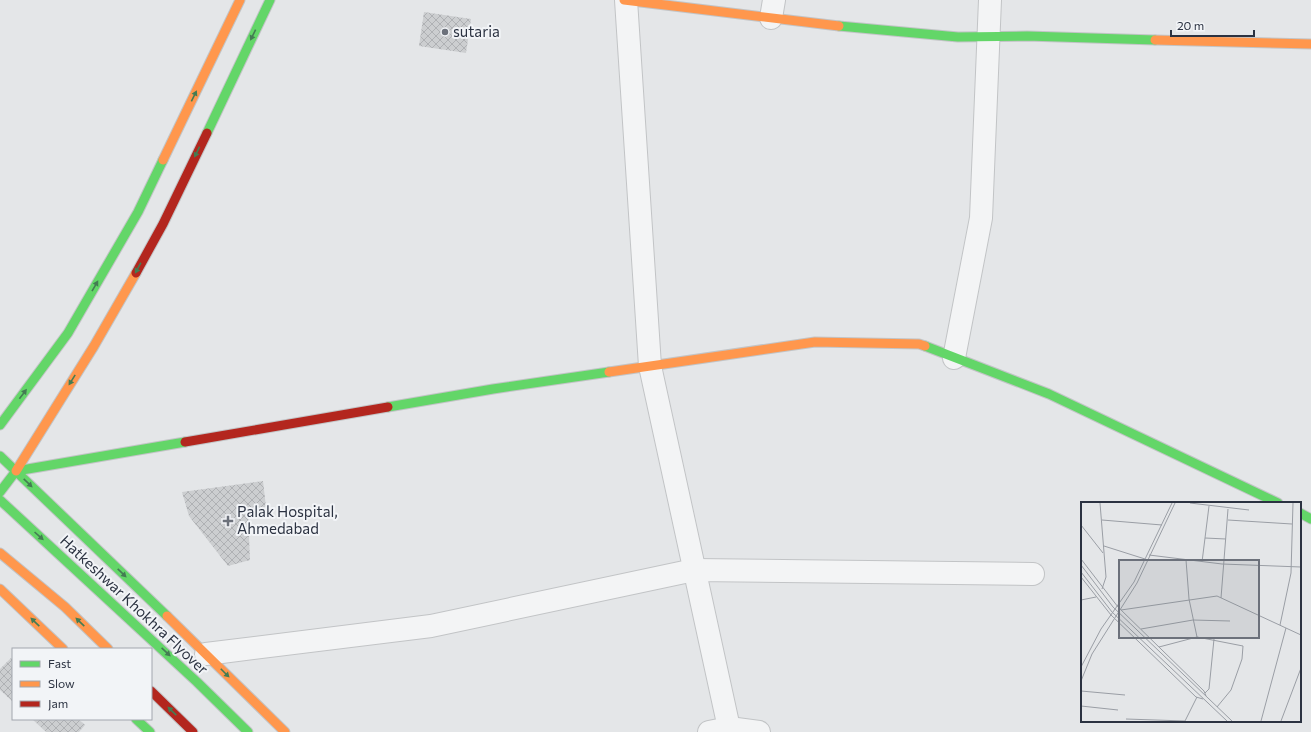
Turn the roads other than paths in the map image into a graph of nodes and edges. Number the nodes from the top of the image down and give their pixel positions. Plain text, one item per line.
1 (240, 0) edge
2 (270, 0) edge
3 (625, 0) edge
4 (990, 0) edge
5 (773, 9) edge
6 (988, 36) junction
7 (1311, 44) edge
8 (954, 358) junction
9 (650, 366) junction
10 (0, 425) edge
11 (0, 456) edge
12 (16, 471) junction
13 (0, 492) edge
14 (0, 500) edge
15 (1276, 502) edge
16 (1301, 514) edge
17 (1311, 519) edge
18 (0, 553) edge
19 (694, 570) junction
20 (1033, 574) dead end
21 (0, 589) edge
22 (62, 648) edge
23 (107, 648) edge
24 (206, 654) junction
25 (152, 692) edge
26 (137, 720) edge
27 (719, 730) edge
28 (150, 732) edge
29 (194, 732) edge
30 (248, 732) edge
31 (285, 732) edge
32 (759, 732) edge

10 -> 1 street
2 -> 12 street
3 - 5 street
3 - 9 street
4 - 6 street
5 - 6 street
6 - 7 street
6 - 8 street
8 - 9 street
8 - 15 street
9 - 12 street
9 - 19 street
11 - 12 street
12 - 13 street
12 -> 24 street
14 -> 30 street, Hatkeshwar Khokhra Flyover
16 - 17 street
23 -> 18 street
19 - 20 street
19 - 24 street
19 - 27 street
22 -> 21 street
24 -> 31 street
29 -> 25 street
26 - 28 street
27 - 32 street

